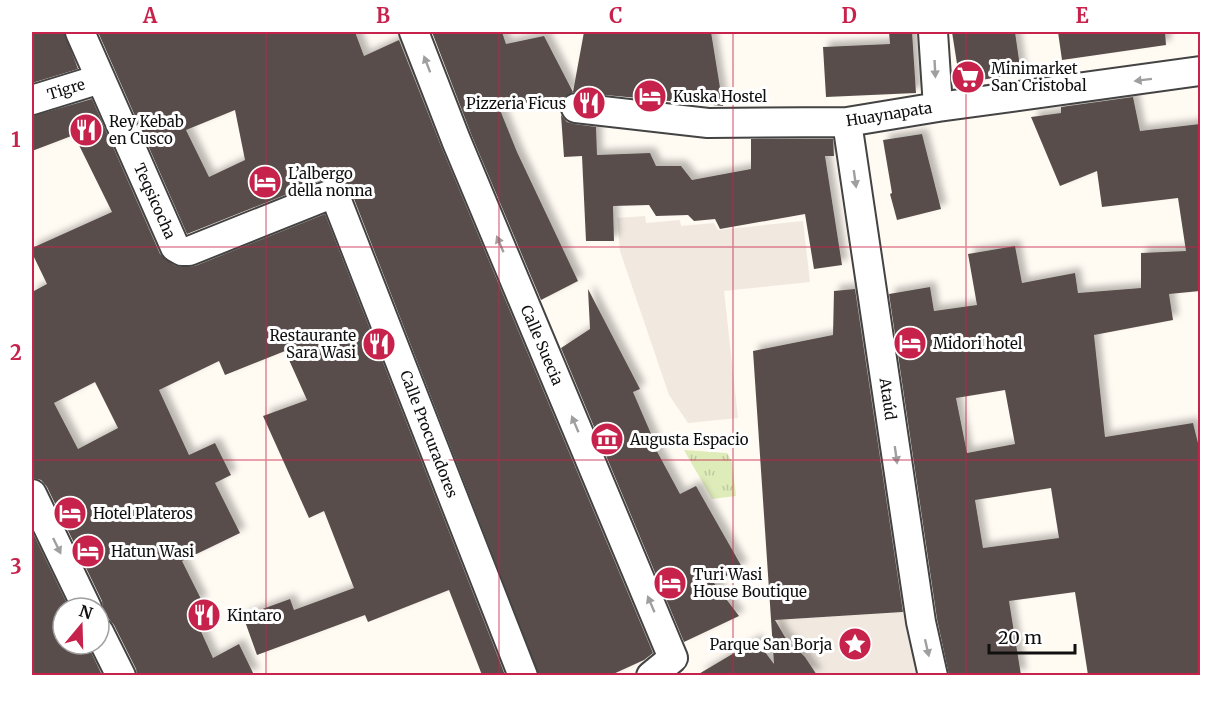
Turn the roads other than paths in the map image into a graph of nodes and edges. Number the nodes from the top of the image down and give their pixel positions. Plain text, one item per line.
1 (80, 32) edge
2 (414, 32) edge
3 (933, 32) edge
4 (1200, 71) edge
5 (100, 79) junction
6 (32, 100) edge
7 (938, 107) junction
8 (576, 108) dead end
9 (847, 122) junction
10 (334, 193) joint
11 (32, 494) edge
12 (81, 596) edge
13 (111, 656) edge
14 (120, 675) edge
15 (523, 675) edge
16 (651, 675) edge
17 (933, 675) edge

1 - 5 street, Teqsicocha
16 -> 2 street, Calle Suecia
3 -> 7 street
4 -> 7 street, Huaynapata
5 - 6 street, Tigre
5 - 10 street, Teqsicocha
7 - 9 street, Huaynapata
8 - 9 street, Huaynapata
9 -> 17 street, Ataúd
10 - 15 street, Calle Procuradores
11 -> 12 street
13 - 14 street

